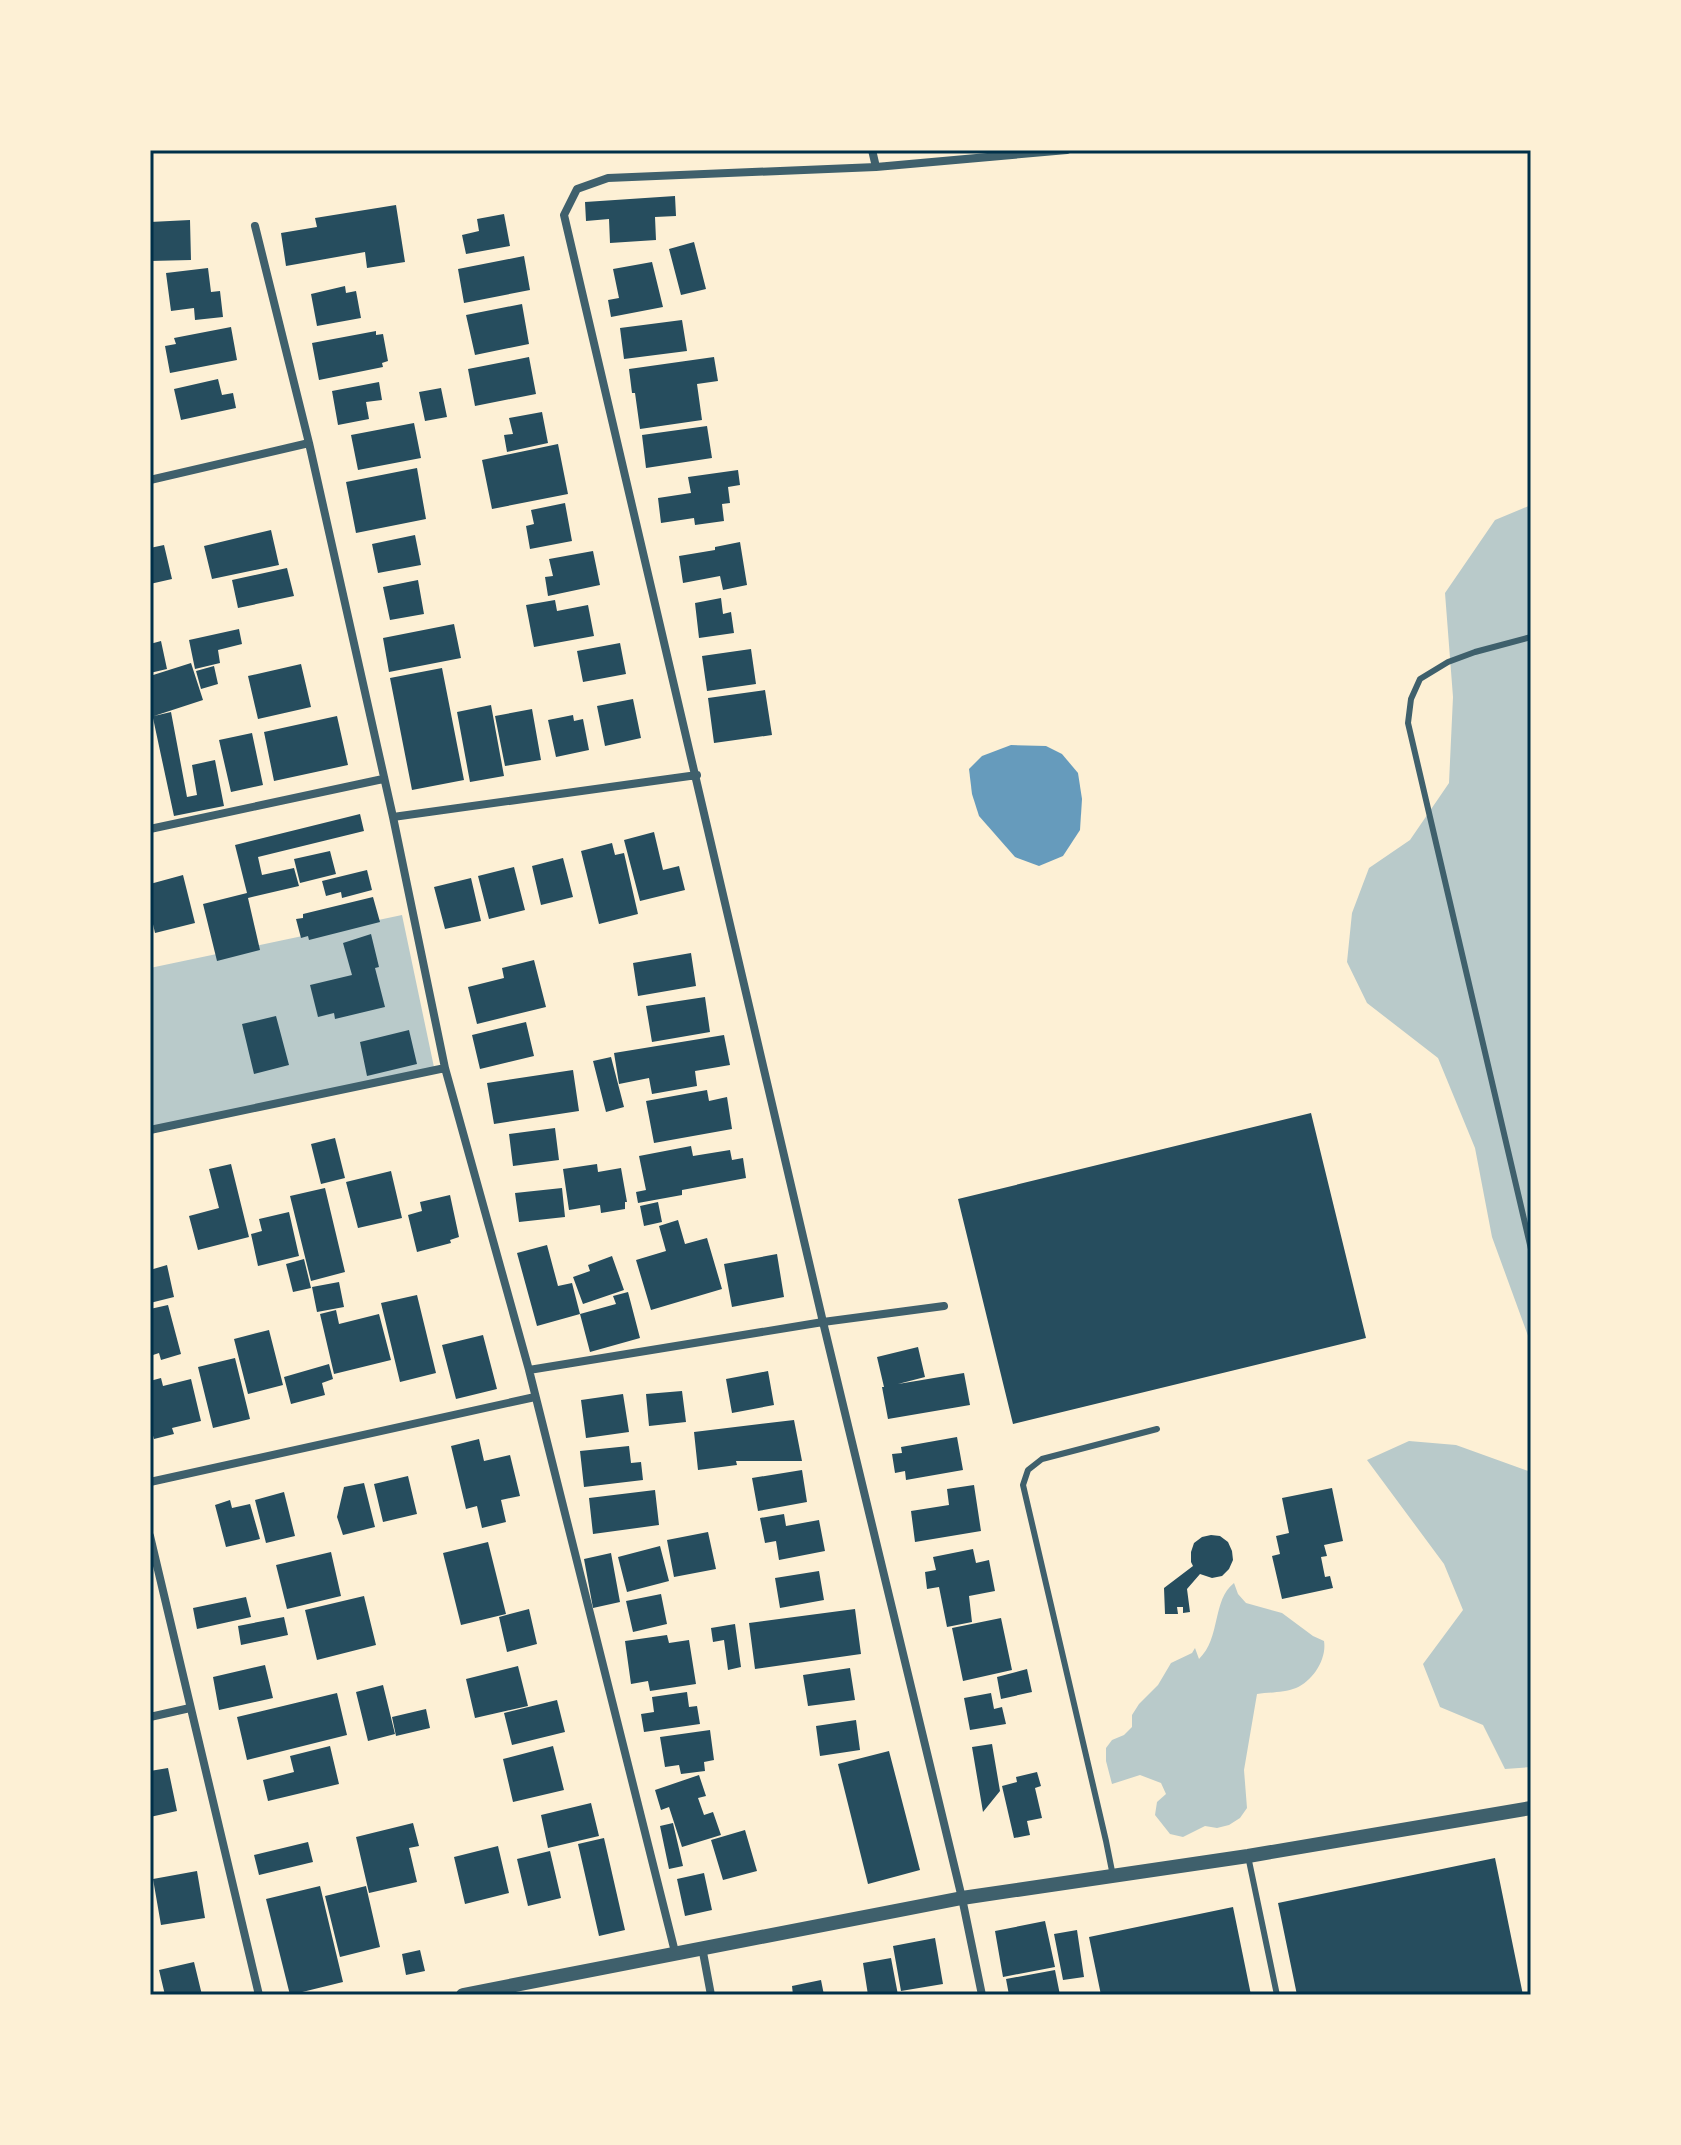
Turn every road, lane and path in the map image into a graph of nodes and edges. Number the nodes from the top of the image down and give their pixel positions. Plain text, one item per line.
1 (872, 150) edge
2 (1067, 150) edge
3 (876, 167) junction
4 (255, 226) dead end
5 (309, 443) junction
6 (150, 480) edge
7 (1531, 637) edge
8 (697, 775) junction
9 (383, 779) junction
10 (393, 817) junction
11 (150, 829) edge
12 (445, 1068) junction
13 (150, 1130) edge
14 (1531, 1249) edge
15 (944, 1306) dead end
16 (823, 1322) junction
17 (529, 1370) junction
18 (535, 1397) junction
19 (1157, 1429) dead end
20 (150, 1482) edge
21 (150, 1536) edge
22 (190, 1708) junction
23 (150, 1717) edge
24 (1531, 1808) edge
25 (1248, 1856) junction
26 (1113, 1876) junction
27 (962, 1898) junction
28 (702, 1947) junction
29 (675, 1952) junction
30 (259, 1995) edge
31 (463, 1995) edge
32 (711, 1995) edge
33 (982, 1995) edge
34 (1277, 1995) edge

1 - 3 street
2 - 3 street
3 - 8 street
4 - 5 street
5 - 6 street
5 - 9 street
7 - 14 lane
8 - 10 street
8 - 16 street
9 - 10 street
9 - 11 street
10 - 12 street
12 - 13 street
12 - 17 street
15 - 16 street
16 - 17 street
16 - 27 street
17 - 18 street
18 - 20 street
18 - 29 street
19 - 26 lane
21 - 22 street
22 - 23 street
22 - 30 street
24 - 25 street
25 - 26 street
25 - 34 lane
26 - 27 street
27 - 28 street
27 - 33 street
28 - 29 street
28 - 32 street
29 - 31 street

